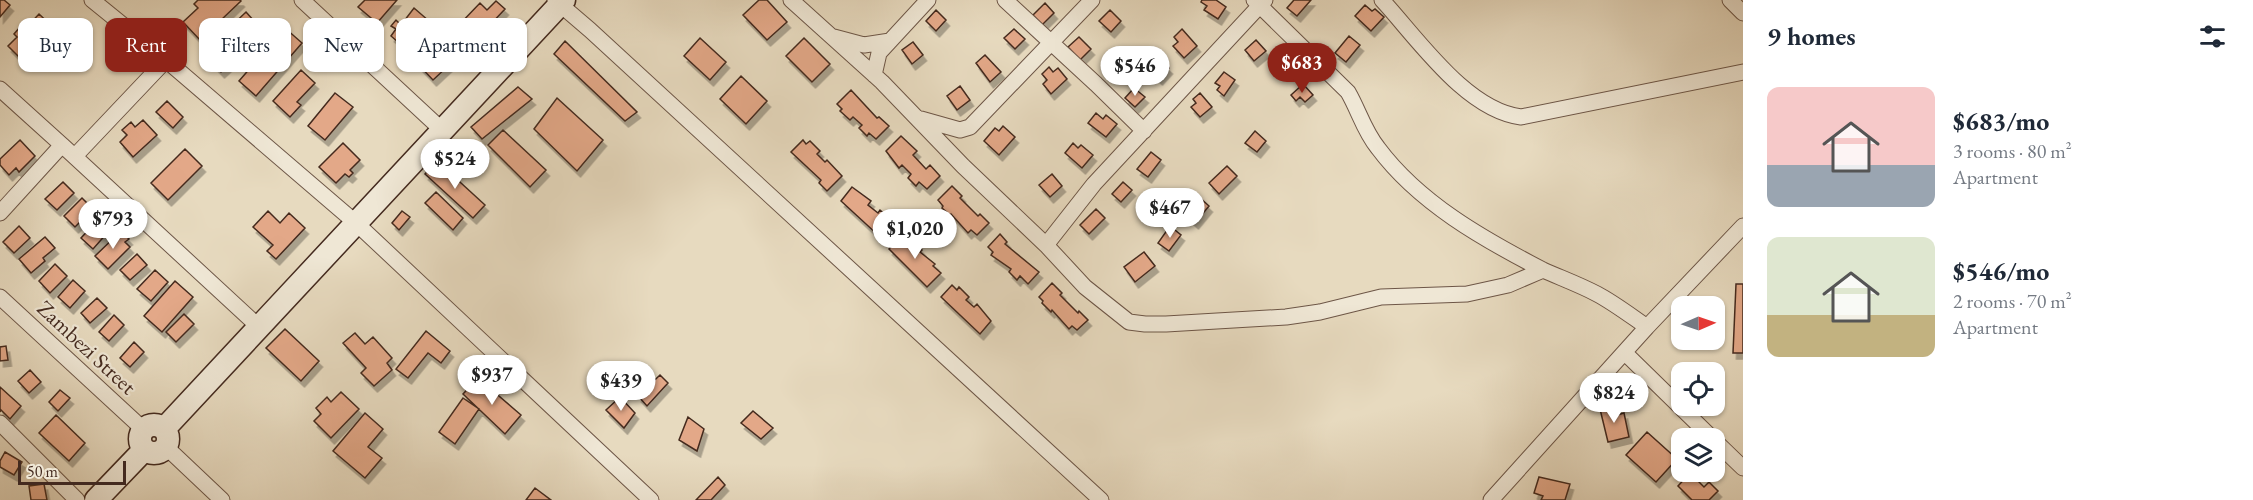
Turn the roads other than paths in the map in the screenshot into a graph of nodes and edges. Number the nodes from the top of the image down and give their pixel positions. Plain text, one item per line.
1 (92, 0) edge
2 (302, 0) edge
3 (791, 0) edge
4 (928, 0) edge
5 (1005, 0) edge
6 (1092, 0) edge
7 (1382, 0) edge
8 (1730, 0) edge
9 (560, 1) edge
10 (1259, 2) edge
11 (1743, 13) edge
12 (114, 18) edge
13 (830, 35) junction
14 (890, 41) junction
15 (1051, 43) junction
16 (155, 72) edge
17 (180, 72) edge
18 (1743, 72) edge
19 (874, 75) junction
20 (0, 89) edge
21 (915, 117) junction
22 (442, 130) junction
23 (1144, 131) junction
24 (62, 145) junction
25 (75, 156) junction
26 (0, 213) edge
27 (356, 223) junction
28 (1743, 226) edge
29 (1046, 244) junction
30 (1543, 270) junction
31 (0, 297) edge
32 (259, 327) junction
33 (1647, 327) junction
34 (1625, 353) junction
35 (0, 423) edge
36 (1702, 428) edge
37 (154, 439) junction
38 (1725, 451) edge
39 (1743, 468) edge
40 (77, 500) edge
41 (96, 500) edge
42 (222, 500) edge
43 (651, 500) edge
44 (1101, 500) edge
45 (1491, 500) edge

1 - 12 street
2 - 22 street
3 - 13 street
4 - 14 street
5 - 15 street
6 - 15 street
7 - 18 street
8 - 11 street
9 - 22 street
9 - 44 street
10 - 23 street
10 - 30 street
13 - 14 street
13 - 19 street
14 - 19 street
15 - 21 street
15 - 23 street
16 - 25 street
17 - 27 street
19 - 21 street
20 - 24 street
21 - 29 street
22 - 27 street
23 - 29 street
24 - 25 street
24 - 26 street
25 - 32 street
27 - 32 street
27 - 43 street
28 - 33 street
29 - 30 street
30 - 33 street
31 - 37 street, Zambezi Street
32 - 37 street
33 - 34 street
34 - 36 street
34 - 45 street
35 - 40 street
37 - 41 street
37 - 42 street, Zambezi Street
38 - 39 street

